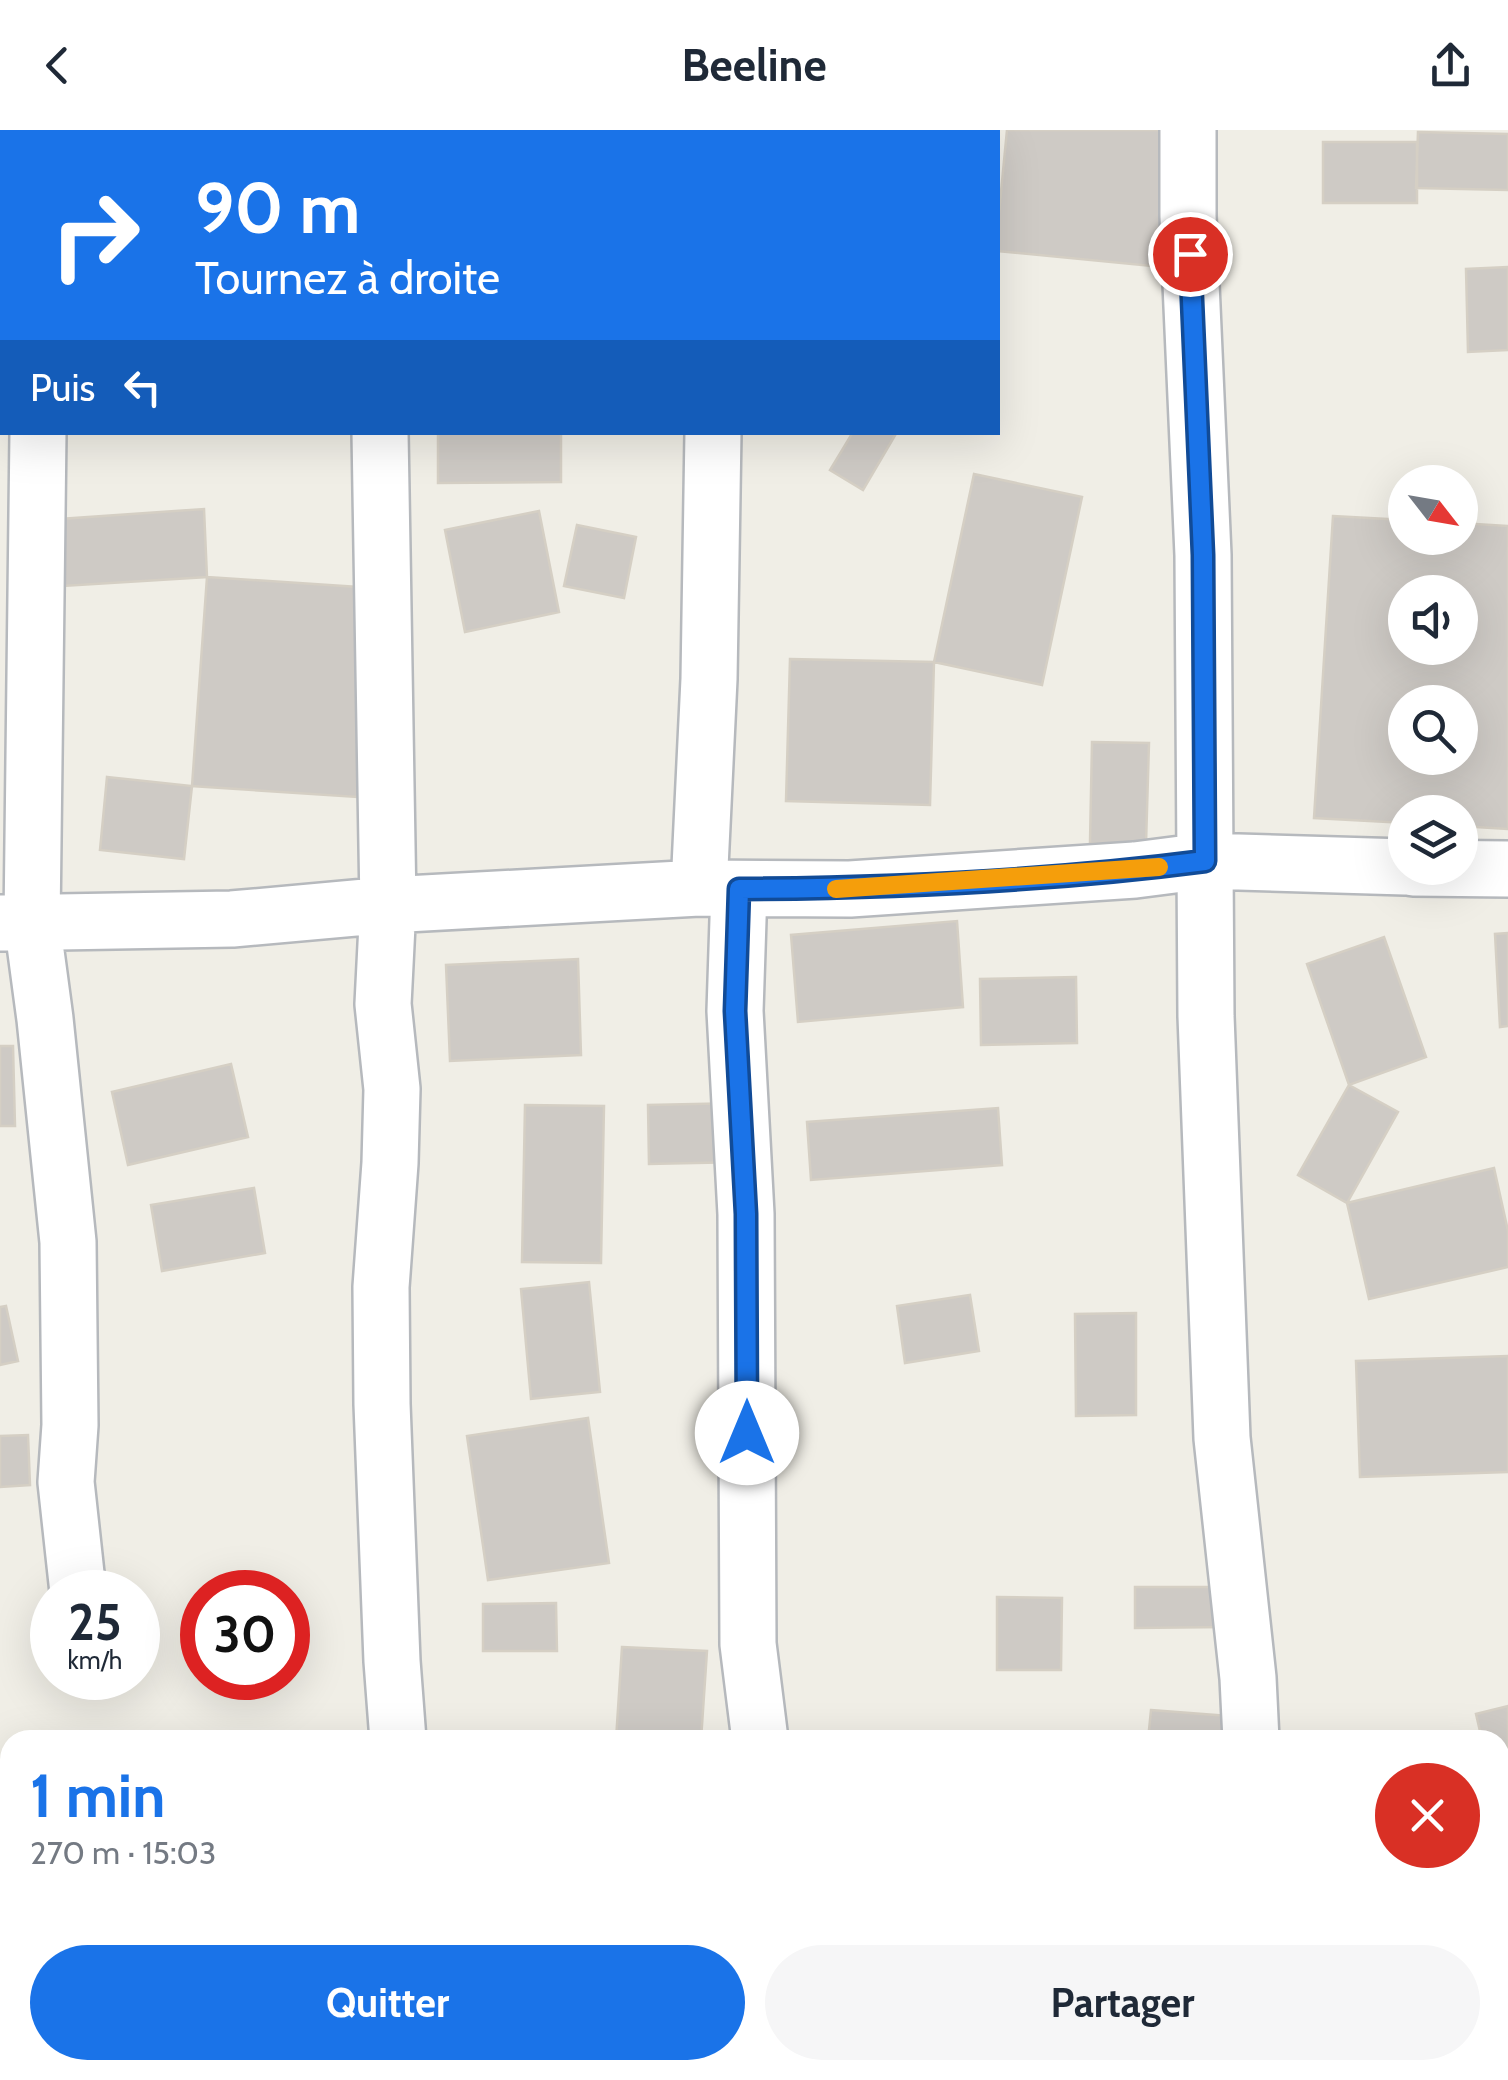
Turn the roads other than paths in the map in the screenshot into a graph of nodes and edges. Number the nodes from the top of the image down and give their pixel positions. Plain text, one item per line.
1 (1188, 130) edge
2 (38, 435) edge
3 (380, 435) edge
4 (713, 435) edge
5 (1205, 861) junction
6 (1388, 866) edge
7 (1478, 869) edge
8 (1508, 869) edge
9 (719, 889) junction
10 (388, 905) junction
11 (16, 923) edge
12 (76, 1570) edge
13 (397, 1730) edge
14 (759, 1730) edge
15 (1250, 1730) edge

1 - 5 street
2 - 11 street
3 - 10 street
4 - 9 street
5 - 6 street
5 - 9 street
5 - 15 street
7 - 8 street
9 - 10 street
9 - 14 street
10 - 11 street
10 - 13 street
11 - 12 street

